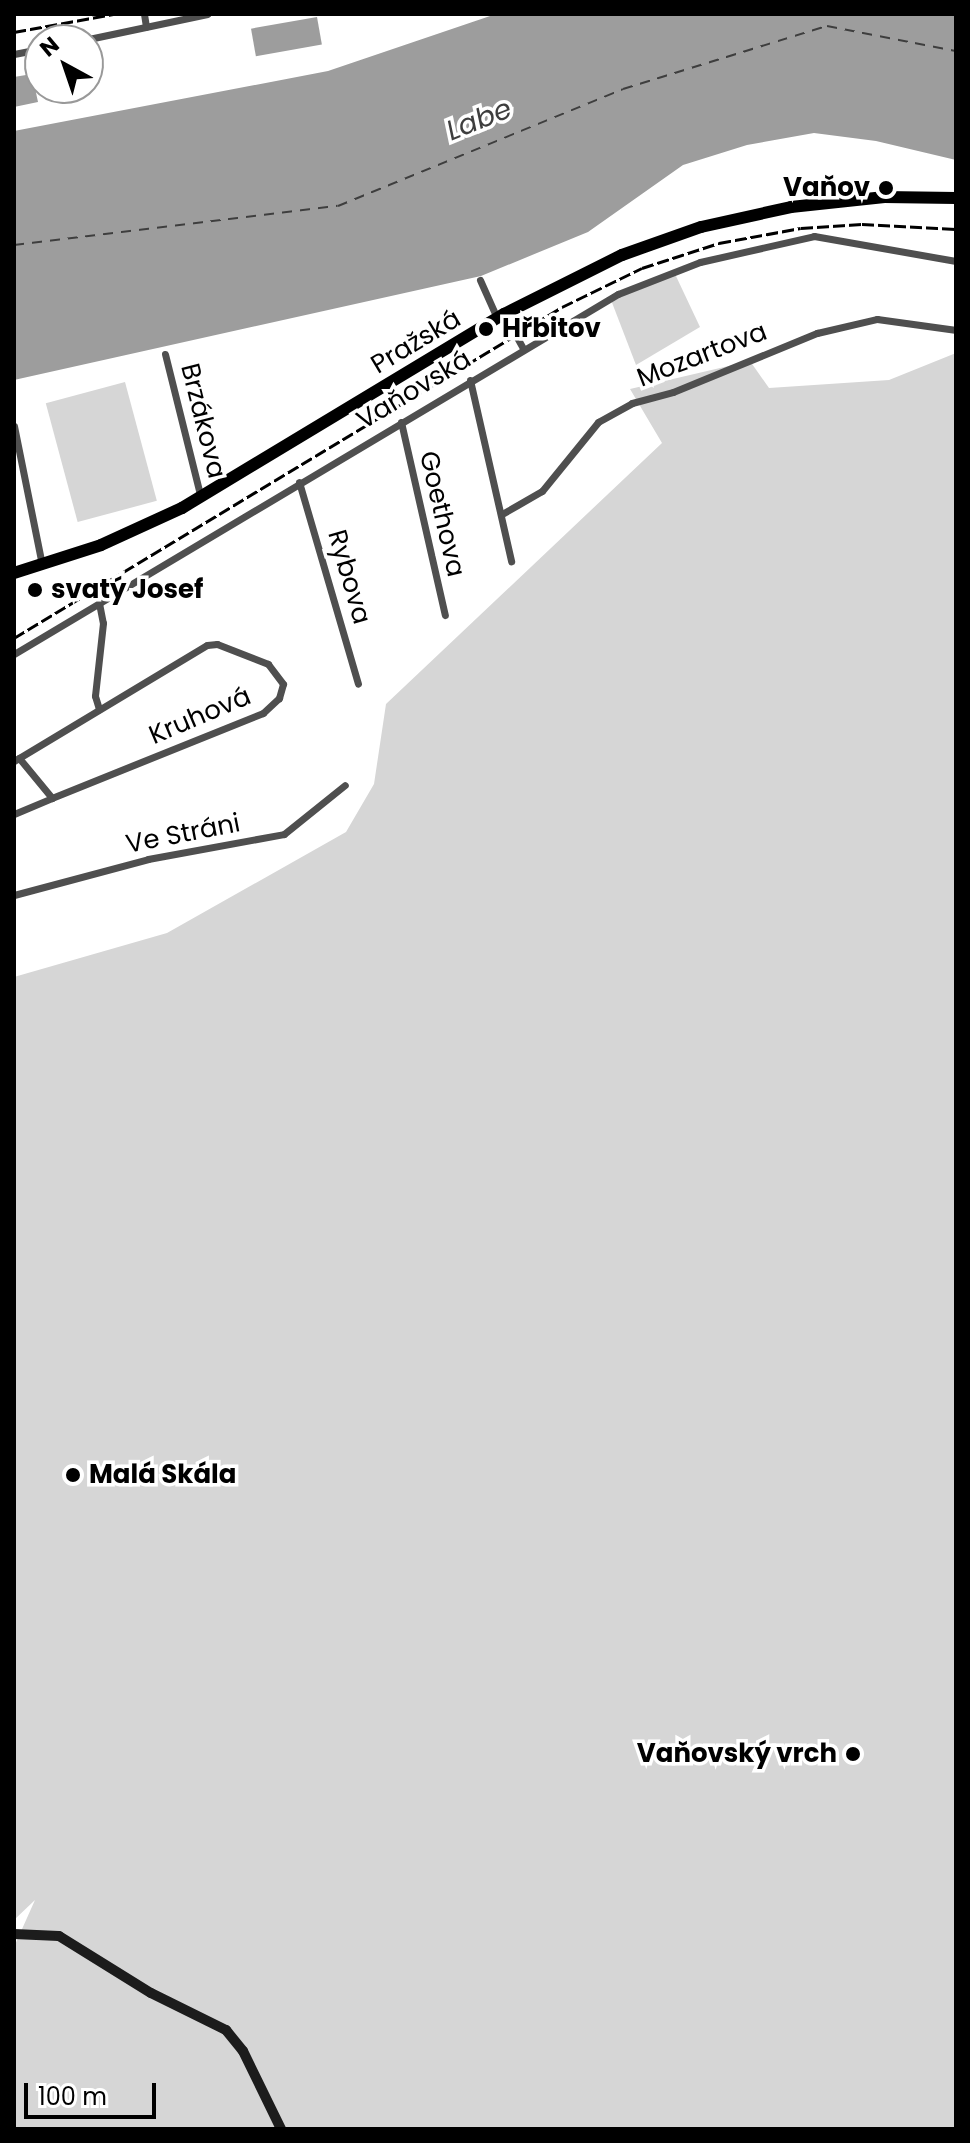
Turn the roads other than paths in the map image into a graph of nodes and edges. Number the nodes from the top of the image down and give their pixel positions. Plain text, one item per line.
1 (144, 14) edge
2 (207, 14) edge
3 (146, 27) junction
4 (104, 36) edge
5 (956, 198) edge
6 (956, 261) edge
7 (480, 280) dead end
8 (500, 316) junction
9 (956, 330) edge
10 (523, 348) junction
11 (165, 354) dead end
12 (470, 380) junction
13 (401, 422) junction
14 (14, 426) edge
15 (299, 482) junction
16 (201, 498) junction
17 (502, 514) junction
18 (511, 561) dead end
19 (42, 565) junction
20 (14, 573) edge
21 (99, 603) junction
22 (445, 615) dead end
23 (14, 654) edge
24 (358, 684) dead end
25 (99, 709) junction
26 (16, 759) edge
27 (345, 785) dead end
28 (52, 798) junction
29 (14, 814) edge
30 (14, 895) edge
31 (14, 1934) edge
32 (281, 2129) edge

1 - 3 street
2 - 3 street
3 - 4 street
5 - 8 main road, Pražská
6 - 10 street, Vaňovská
7 - 8 street
8 - 10 street
8 - 16 main road, Pražská
9 - 17 street, Mozartova
10 - 12 street, Vaňovská
11 - 16 street, Brzákova
12 - 13 street, Vaňovská
12 - 17 street
13 - 15 street, Vaňovská
13 - 22 street, Goethova
14 - 19 street
15 - 21 street, Vaňovská
15 - 24 street, Rybova
16 - 19 main road, Pražská
17 - 18 street
19 - 20 main road, Pražská
21 - 23 street, Vaňovská
21 - 25 street
25 - 26 street, Kruhová
25 - 28 street, Kruhová
26 - 28 street, Kruhová
27 - 30 street, Ve Stráni
28 - 29 street, Kruhová
31 - 32 street

